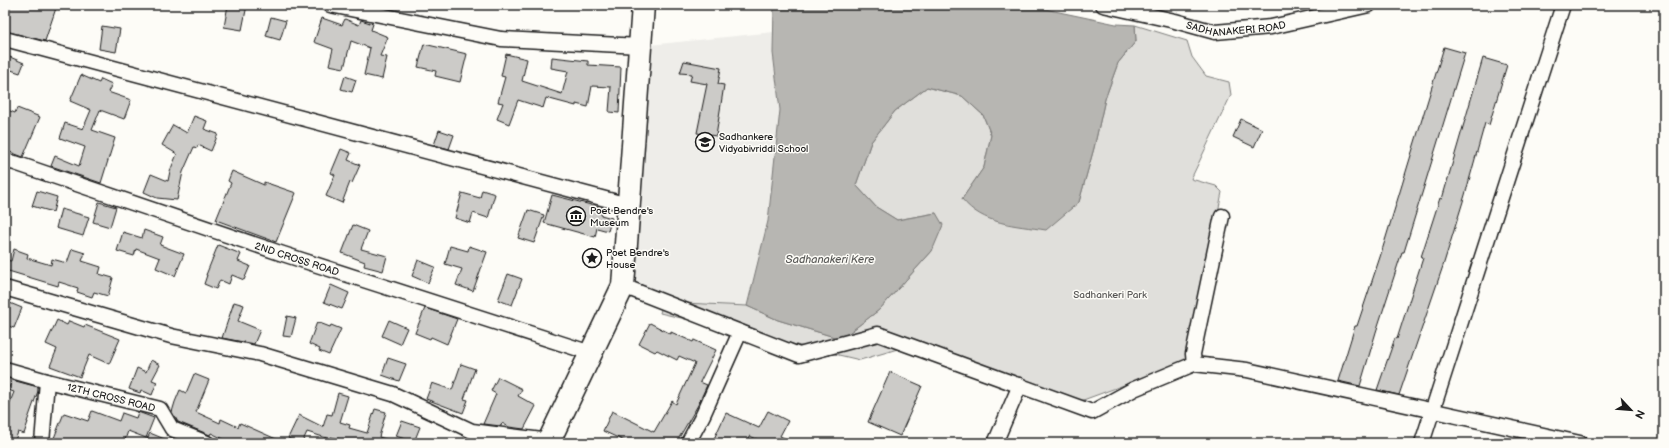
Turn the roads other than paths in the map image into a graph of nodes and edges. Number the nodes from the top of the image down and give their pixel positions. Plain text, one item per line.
1 (330, 5) edge
2 (643, 5) edge
3 (1369, 5) edge
4 (1563, 5) edge
5 (1107, 6) edge
6 (5, 39) edge
7 (640, 46) junction
8 (5, 161) edge
9 (628, 205) junction
10 (1222, 216) dead end
11 (623, 286) junction
12 (5, 288) edge
13 (740, 332) junction
14 (591, 353) junction
15 (1194, 364) junction
16 (5, 369) edge
17 (47, 381) junction
18 (1020, 385) junction
19 (1432, 412) junction
20 (549, 442) edge
21 (42, 443) edge
22 (207, 443) edge
23 (688, 443) edge
24 (995, 443) edge
25 (1422, 443) edge
26 (1580, 443) edge

1 - 7 street
2 - 7 main road
3 - 5 street, SADHANAKERI ROAD
4 - 19 street
6 - 9 street
7 - 9 main road
8 - 14 street, 2ND CROSS ROAD
9 - 11 main road
10 - 15 street
11 - 13 street
11 - 14 main road
12 - 20 street
13 - 18 street
13 - 23 street
14 - 20 main road
15 - 18 street
15 - 19 street
16 - 17 street, 12TH CROSS ROAD
17 - 21 street
17 - 22 street, 12TH CROSS ROAD
18 - 24 street
19 - 25 street
19 - 26 street

